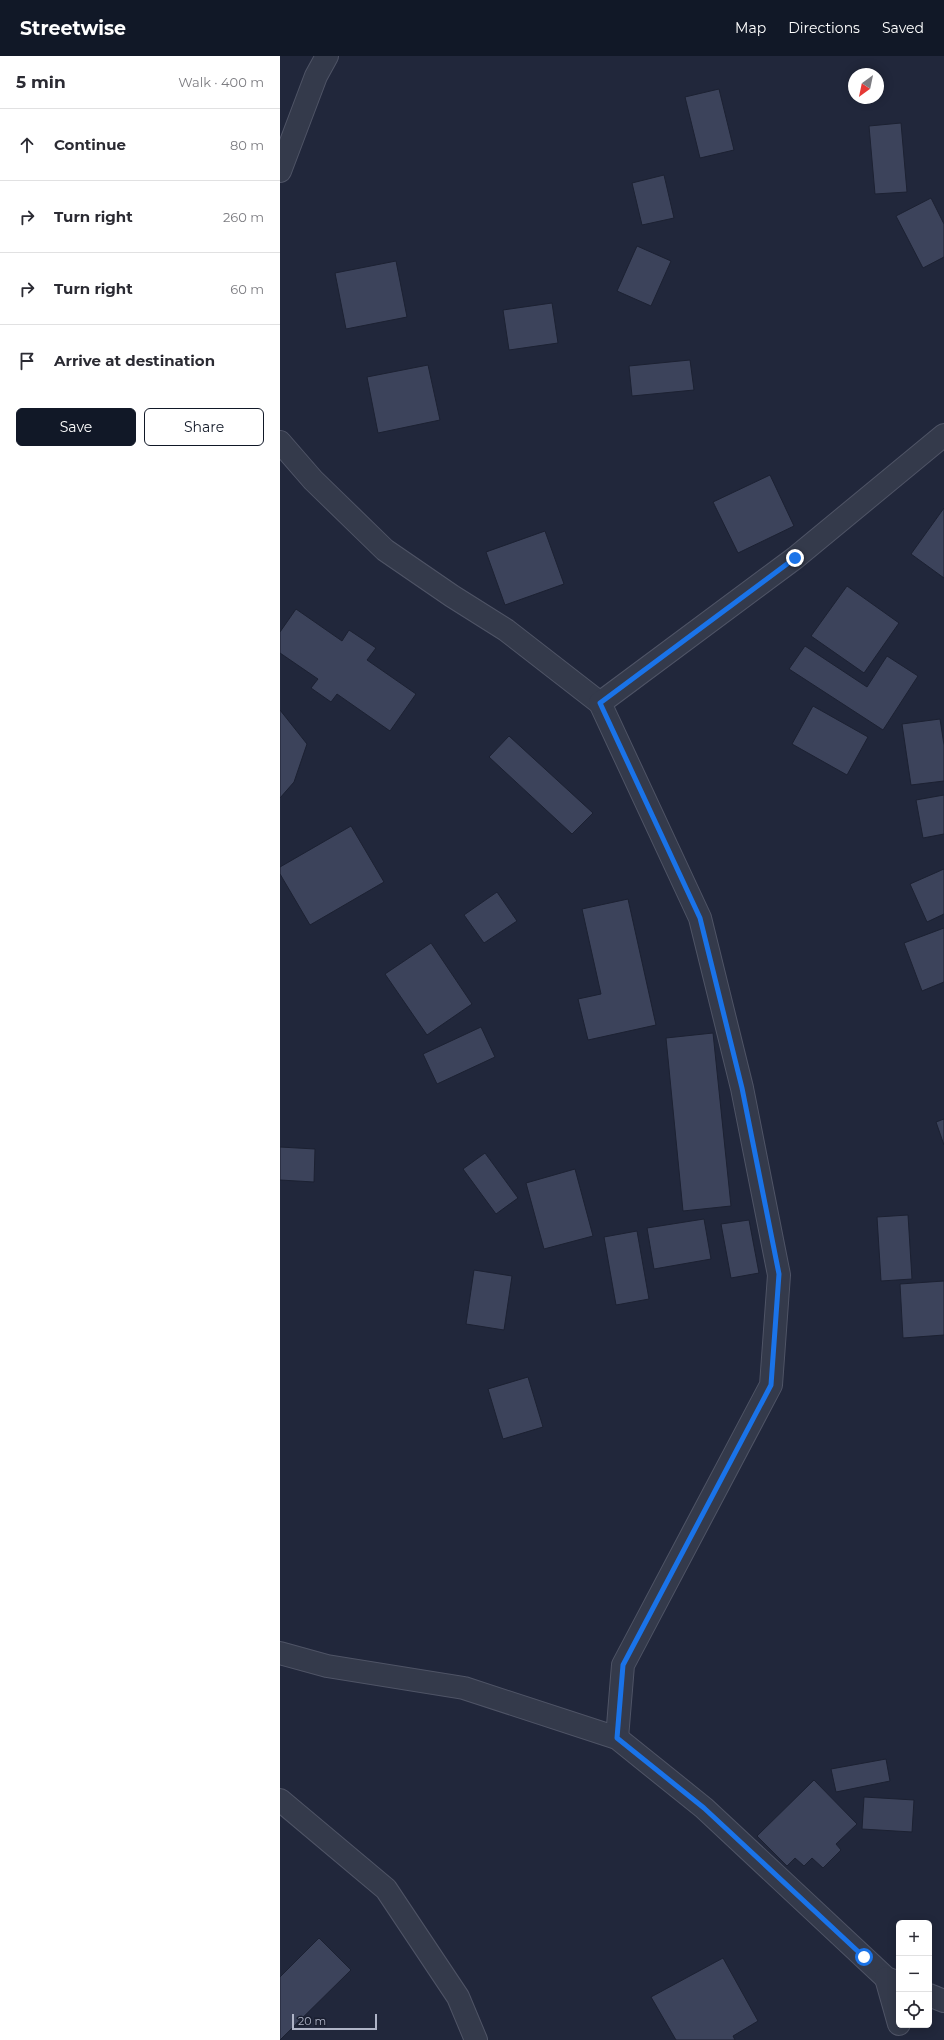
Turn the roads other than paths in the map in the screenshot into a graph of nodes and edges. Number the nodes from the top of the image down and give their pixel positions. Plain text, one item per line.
1 (327, 56) edge
2 (280, 171) edge
3 (944, 435) edge
4 (280, 442) edge
5 (600, 703) junction
6 (280, 1653) edge
7 (617, 1738) junction
8 (280, 1800) edge
9 (892, 1981) edge
10 (932, 1996) edge
11 (944, 2001) edge
12 (896, 2006) edge
13 (900, 2028) edge
14 (476, 2040) edge
15 (904, 2040) edge

1 - 2 street
3 - 5 street
4 - 5 street
5 - 7 street
6 - 7 street
7 - 9 street
8 - 14 street
9 - 12 street
10 - 11 street
13 - 15 street

